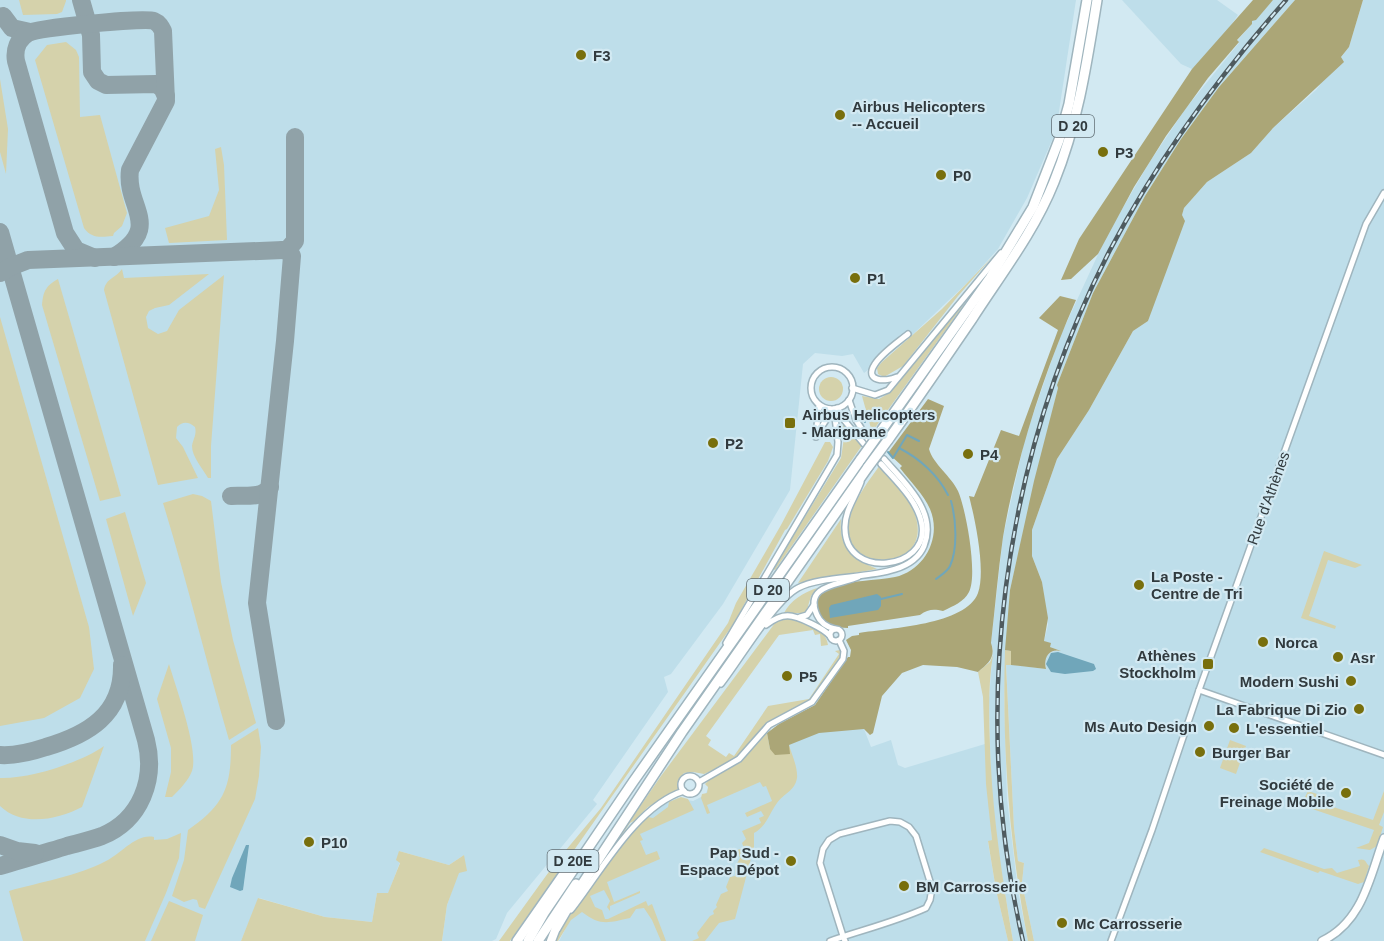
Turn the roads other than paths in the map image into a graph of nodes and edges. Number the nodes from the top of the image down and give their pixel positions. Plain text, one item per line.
1 (1087, 0) edge
2 (1097, 0) edge
3 (1384, 193) edge
4 (1022, 226) junction
5 (908, 334) dead end
6 (898, 376) junction
7 (852, 388) junction
8 (849, 399) junction
9 (819, 405) junction
10 (834, 409) junction
11 (867, 469) junction
12 (863, 574) junction
13 (814, 605) junction
14 (799, 617) junction
15 (835, 629) junction
16 (760, 630) junction
17 (830, 636) junction
18 (839, 640) junction
19 (1199, 690) junction
20 (676, 721) junction
21 (682, 732) junction
22 (1384, 755) edge
23 (657, 769) junction
24 (633, 782) junction
25 (699, 782) junction
26 (684, 791) junction
27 (1384, 838) edge
28 (556, 928) junction
29 (844, 939) edge
30 (517, 941) edge
31 (528, 941) edge
32 (538, 941) edge
33 (551, 941) edge
34 (830, 941) edge
35 (1111, 941) edge
36 (1322, 941) edge

1 - 4 highway, D 20
2 - 11 highway, D 20, bridge
3 - 19 street, Rue d'Athènes
4 - 6 street
4 - 20 highway, D 20, bridge
5 - 6 street
6 - 7 street
7 - 8 street
7 - 9 street
8 - 10 street
8 - 10 street
9 - 10 street
9 - 10 street
10 - 20 street
11 - 12 street
11 - 21 highway, D 20
12 - 13 street
12 - 16 street
13 - 14 street
13 - 15 street
14 - 16 street
14 - 17 street
15 - 17 street
15 - 18 street
16 - 21 street
17 - 18 street
18 - 25 street
19 - 22 street
19 - 35 street, Rue d'Athènes
20 - 24 highway, D 20
21 - 23 highway, D 20
23 - 28 highway, D 20E
23 - 32 highway, D 20
24 - 30 highway, D 20E
24 - 31 highway, D 20
25 - 26 street
25 - 26 street
26 - 28 street
27 - 36 street
28 - 33 main road, D 20E
29 - 29 street
29 - 34 street

